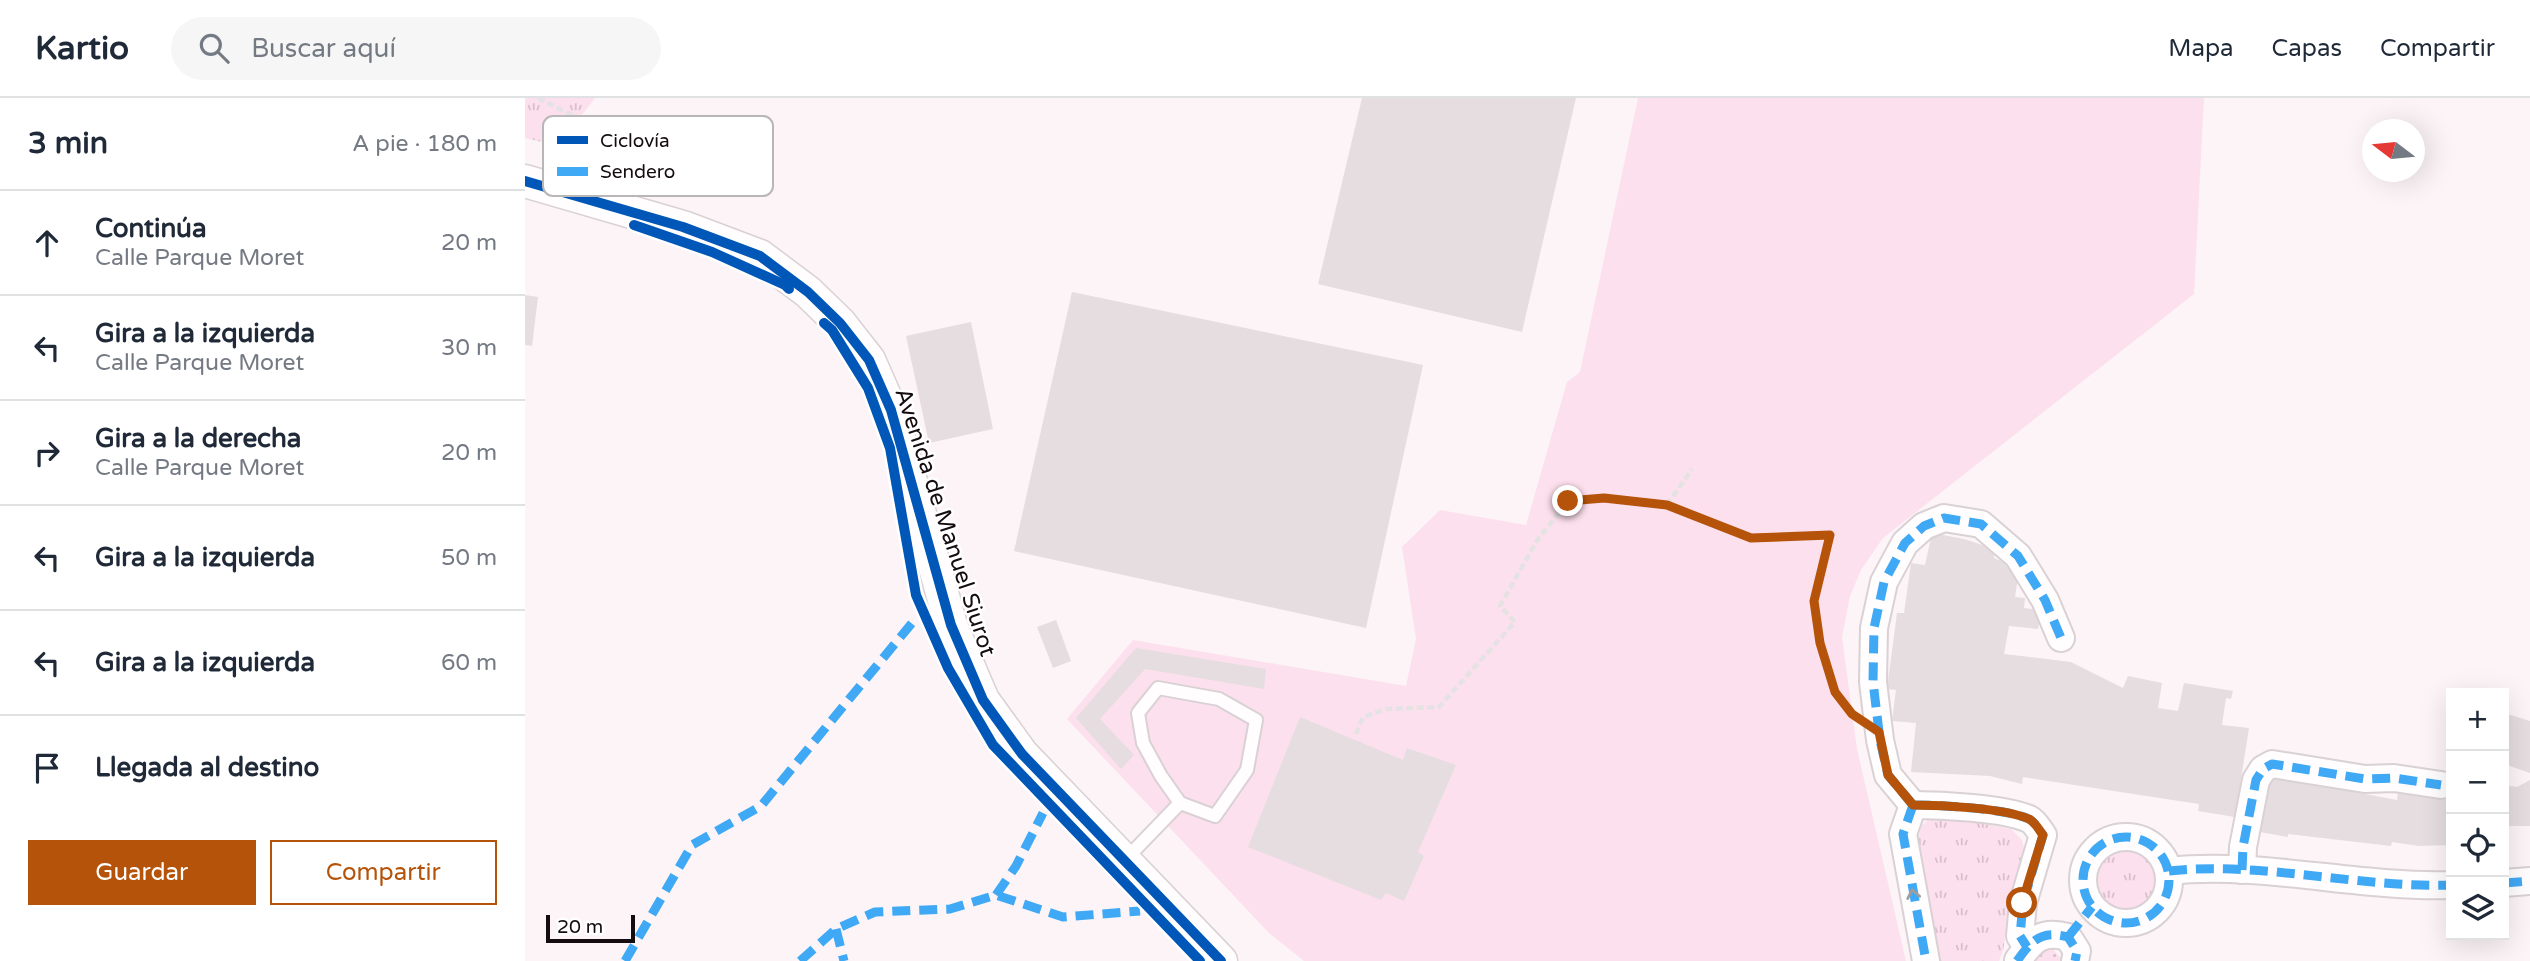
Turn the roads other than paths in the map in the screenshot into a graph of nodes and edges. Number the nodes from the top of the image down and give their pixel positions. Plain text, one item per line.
1 (525, 181) edge
2 (543, 186) edge
3 (575, 196) edge
4 (2061, 638) dead end
5 (2441, 785) dead end
6 (1180, 803) junction
7 (1913, 805) junction
8 (1124, 861) junction
9 (2242, 870) junction
10 (2169, 871) junction
11 (2530, 881) edge
12 (2509, 883) edge
13 (2446, 885) edge
14 (2092, 907) junction
15 (2071, 949) edge
16 (2022, 954) edge
17 (1221, 961) edge
18 (1926, 961) edge

1 - 2 street, Avenida de Manuel Siurot
3 - 8 street, Avenida de Manuel Siurot
4 - 7 street
5 - 9 street
6 - 6 lane
6 - 8 lane
7 - 16 street
18 -> 7 street
8 - 17 street, Avenida de Manuel Siurot
9 - 10 street
9 - 13 street
10 - 14 street
10 - 14 street
11 - 12 street
14 - 15 street
15 - 16 street

